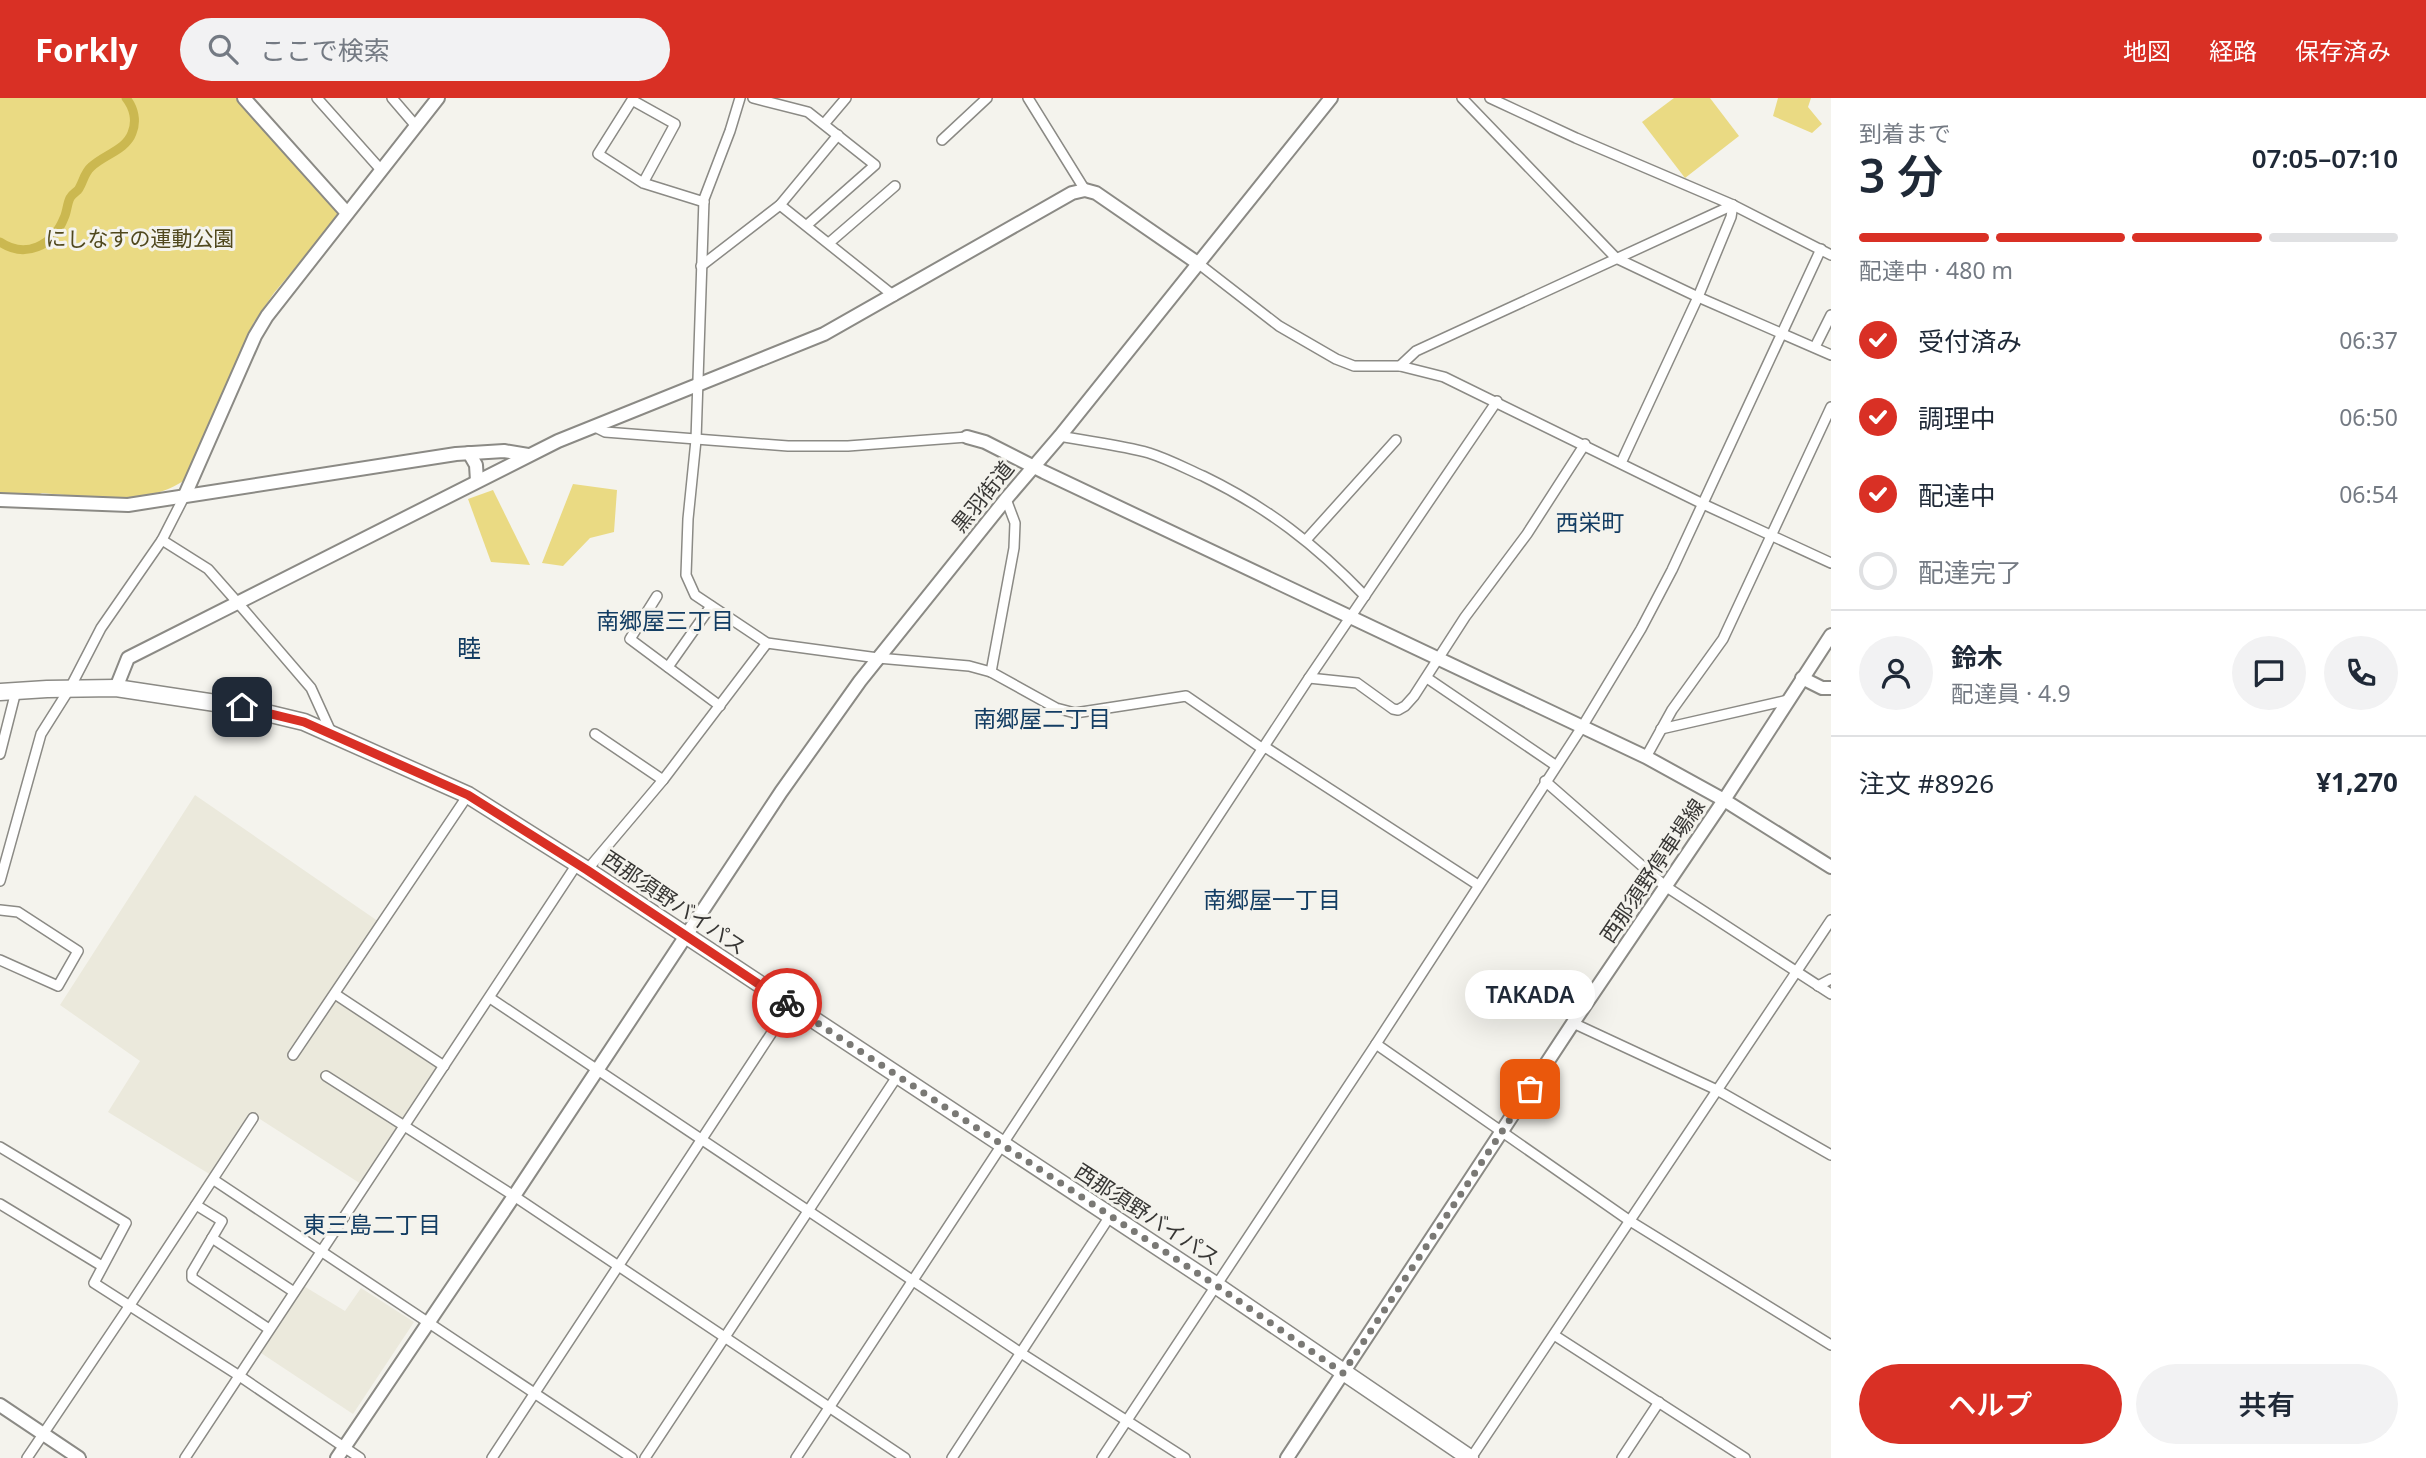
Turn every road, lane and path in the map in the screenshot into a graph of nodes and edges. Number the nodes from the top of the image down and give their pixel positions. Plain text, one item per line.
1 (244, 98) edge
2 (317, 98) edge
3 (392, 98) edge
4 (438, 98) edge
5 (740, 98) edge
6 (753, 98) edge
7 (846, 98) edge
8 (987, 98) edge
9 (1028, 98) edge
10 (1331, 98) edge
11 (1462, 98) edge
12 (1490, 98) edge
13 (824, 124) junction
14 (416, 126) junction
15 (838, 135) junction
16 (942, 140) dead end
17 (383, 171) junction
18 (643, 183) junction
19 (895, 186) dead end
20 (1085, 190) junction
21 (704, 202) junction
22 (780, 205) junction
23 (1733, 205) junction
24 (346, 214) junction
25 (807, 225) junction
26 (829, 243) junction
27 (1821, 249) junction
28 (1831, 255) edge
29 (1616, 258) junction
30 (1199, 264) junction
31 (701, 266) junction
32 (894, 296) junction
33 (1698, 297) junction
34 (1831, 315) edge
35 (1783, 332) junction
36 (1815, 347) junction
37 (1831, 355) edge
38 (1400, 366) junction
39 (698, 386) junction
40 (1497, 401) junction
41 (1831, 407) edge
42 (593, 426) junction
43 (1060, 436) junction
44 (967, 437) joint
45 (696, 440) junction
46 (1396, 440) dead end
47 (1585, 444) junction
48 (469, 453) junction
49 (528, 455) junction
50 (1621, 463) junction
51 (1033, 467) junction
52 (477, 481) junction
53 (185, 495) junction
54 (1006, 499) junction
55 (0, 500) edge
56 (1703, 504) junction
57 (1771, 534) junction
58 (162, 540) junction
59 (1306, 540) junction
60 (1831, 563) edge
61 (657, 596) dead end
62 (1365, 596) junction
63 (238, 603) junction
64 (711, 606) junction
65 (1350, 616) junction
66 (1831, 635) edge
67 (767, 643) junction
68 (878, 658) junction
69 (1439, 659) junction
70 (668, 667) junction
71 (991, 672) junction
72 (1309, 678) junction
73 (1427, 678) junction
74 (1802, 678) junction
75 (70, 688) junction
76 (116, 688) junction
77 (1831, 688) edge
78 (8, 692) edge
79 (1788, 700) junction
80 (719, 706) junction
81 (1582, 727) junction
82 (1661, 729) junction
83 (331, 732) junction
84 (595, 734) dead end
85 (1264, 748) junction
86 (0, 754) edge
87 (1646, 757) junction
88 (1555, 765) junction
89 (663, 780) junction
90 (1545, 781) junction
91 (468, 795) junction
92 (1724, 800) junction
93 (582, 867) junction
94 (1831, 867) edge
95 (0, 880) edge
96 (1478, 885) junction
97 (1665, 886) junction
98 (0, 910) edge
99 (1831, 920) edge
100 (687, 936) junction
101 (0, 960) edge
102 (1795, 972) junction
103 (1831, 979) edge
104 (1818, 986) junction
105 (1831, 994) edge
106 (335, 995) junction
107 (490, 999) junction
108 (790, 1005) junction
109 (1573, 1023) junction
110 (1376, 1044) junction
111 (293, 1055) dead end
112 (444, 1066) junction
113 (597, 1070) junction
114 (898, 1075) junction
115 (326, 1076) dead end
116 (1717, 1090) junction
117 (253, 1118) dead end
118 (406, 1126) junction
119 (1502, 1132) junction
120 (703, 1139) junction
121 (1003, 1145) junction
122 (0, 1147) edge
123 (1831, 1155) edge
124 (214, 1180) junction
125 (514, 1196) junction
126 (0, 1204) edge
127 (197, 1205) junction
128 (809, 1210) junction
129 (1110, 1216) junction
130 (1630, 1221) junction
131 (212, 1238) junction
132 (321, 1252) junction
133 (102, 1266) junction
134 (617, 1267) junction
135 (914, 1281) junction
136 (1217, 1286) junction
137 (294, 1292) junction
138 (130, 1306) junction
139 (428, 1323) junction
140 (269, 1329) junction
141 (1554, 1335) junction
142 (726, 1338) junction
143 (1831, 1345) edge
144 (1021, 1353) junction
145 (1343, 1373) junction
146 (238, 1375) junction
147 (534, 1394) junction
148 (1660, 1402) junction
149 (0, 1405) edge
150 (829, 1408) junction
151 (1127, 1422) junction
152 (43, 1433) junction
153 (340, 1453) edge
154 (27, 1458) edge
155 (79, 1458) edge
156 (185, 1458) edge
157 (360, 1458) edge
158 (492, 1458) edge
159 (632, 1458) edge
160 (645, 1458) edge
161 (796, 1458) edge
162 (905, 1458) edge
163 (952, 1458) edge
164 (1102, 1458) edge
165 (1185, 1458) edge
166 (1287, 1458) edge
167 (1471, 1458) edge
168 (1622, 1458) edge
169 (1745, 1458) edge

1 - 24 street
2 - 17 street
3 - 14 street
4 - 14 street
5 - 21 street
6 - 13 street
7 - 13 street
8 - 16 street
9 - 20 street
10 - 30 street, 黒羽街道
11 - 29 street
12 - 23 street
13 - 15 street
14 - 17 street
15 - 22 street
15 - 25 street
17 - 24 street
18 - 18 street
18 - 21 street
19 - 26 street
20 - 30 street
20 - 32 street
21 - 31 street
22 - 25 street
22 - 31 street
23 - 27 street
23 - 29 street
23 - 33 street
24 - 53 street
25 - 26 street
26 - 32 street
27 - 28 street
27 - 35 street
29 - 33 street
29 - 38 street
30 - 38 street
30 - 43 street, 黒羽街道
31 - 39 street
32 - 39 street
33 - 35 street
33 - 50 street
34 - 36 street
35 - 36 street
35 - 56 street
36 - 37 street
38 - 40 street
39 - 42 street
39 - 45 street
40 - 47 street
40 - 62 street
41 - 57 street
42 - 45 street
42 - 49 street
43 - 51 street, 黒羽街道
43 - 59 street
44 - 45 street
44 - 51 street
45 - 64 street
46 - 59 street
47 - 50 street
47 - 69 street
48 - 49 street
48 - 52 street
48 - 53 street
49 - 52 street
50 - 56 street
51 - 54 street, 黒羽街道
51 - 65 street
52 - 63 street
53 - 55 street
53 - 58 street
54 - 68 street, 黒羽街道
54 - 71 street
56 - 57 street
56 - 81 street
57 - 60 street
57 - 82 street
58 - 63 street
58 - 75 street
59 - 62 street
61 - 70 street
62 - 65 street
63 - 76 street
63 - 83 street
64 - 67 street
64 - 70 street
65 - 69 street
65 - 72 street
66 - 74 street, 西那須野停車場線
67 - 68 street
67 - 80 street
68 - 71 street
68 - 100 street, 黒羽街道
69 - 73 street
69 - 81 street
70 - 80 street
71 - 85 street
72 - 73 street
72 - 85 street
73 - 88 street
74 - 77 street
74 - 79 street, 西那須野停車場線
75 - 76 highway, 西那須野バイパス
75 - 78 highway, 西那須野バイパス
75 - 95 street
76 - 83 highway, 西那須野バイパス
78 - 86 street
79 - 82 street
79 - 92 street, 西那須野停車場線
80 - 89 street
81 - 87 street
81 - 88 street
82 - 87 street
83 - 91 highway, 西那須野バイパス
84 - 89 street
85 - 96 street
85 - 121 street
87 - 92 street
88 - 90 street
89 - 93 street
90 - 96 street
90 - 97 street
91 - 93 highway, 西那須野バイパス
91 - 106 street
92 - 94 street
92 - 97 street, 西那須野停車場線
93 - 100 highway, 西那須野バイパス
93 - 107 street
96 - 110 street
97 - 102 street
97 - 109 street, 西那須野停車場線
98 - 101 street
99 - 102 street
100 - 108 highway, 西那須野バイパス
100 - 113 street, 黒羽街道
102 - 104 street
102 - 116 street
103 - 104 street
104 - 105 street
106 - 111 street
106 - 112 street
107 - 112 street
107 - 113 street
108 - 114 highway, 西那須野バイパス
108 - 120 street
109 - 116 street
109 - 119 street, 西那須野停車場線
110 - 119 street
110 - 136 street
112 - 118 street
113 - 120 street
113 - 125 street, 黒羽街道
114 - 121 highway, 西那須野バイパス
114 - 128 street
115 - 118 street
116 - 123 street
116 - 130 street
117 - 124 street
118 - 125 street
118 - 132 street
119 - 130 street
119 - 145 street, 西那須野停車場線
120 - 128 street
120 - 134 street
121 - 129 highway, 西那須野バイパス
121 - 135 street
122 - 133 street
124 - 127 street
124 - 132 street
125 - 134 street
125 - 139 street, 黒羽街道
126 - 133 street
127 - 131 street
127 - 138 street
128 - 135 street
128 - 142 street
129 - 136 highway, 西那須野バイパス
129 - 144 street
130 - 141 street
130 - 143 street
131 - 137 street
131 - 140 street
132 - 137 street
132 - 139 street
133 - 138 street
134 - 142 street
134 - 147 street
135 - 144 street
135 - 150 street
136 - 145 highway, 西那須野バイパス
136 - 151 street
137 - 140 street
138 - 146 street
138 - 152 street
139 - 147 street
139 - 153 street, 黒羽街道
140 - 146 street
141 - 148 street
141 - 167 street
142 - 150 street
142 - 160 street
144 - 151 street
144 - 163 street
145 - 166 street, 西那須野停車場線
145 - 167 highway, 西那須野バイパス
146 - 153 street
146 - 156 street
147 - 158 street
147 - 159 street
148 - 168 street
148 - 169 street
149 - 152 street
150 - 161 street
150 - 162 street
151 - 164 street
151 - 165 street
152 - 154 street
152 - 155 street
153 - 157 street

